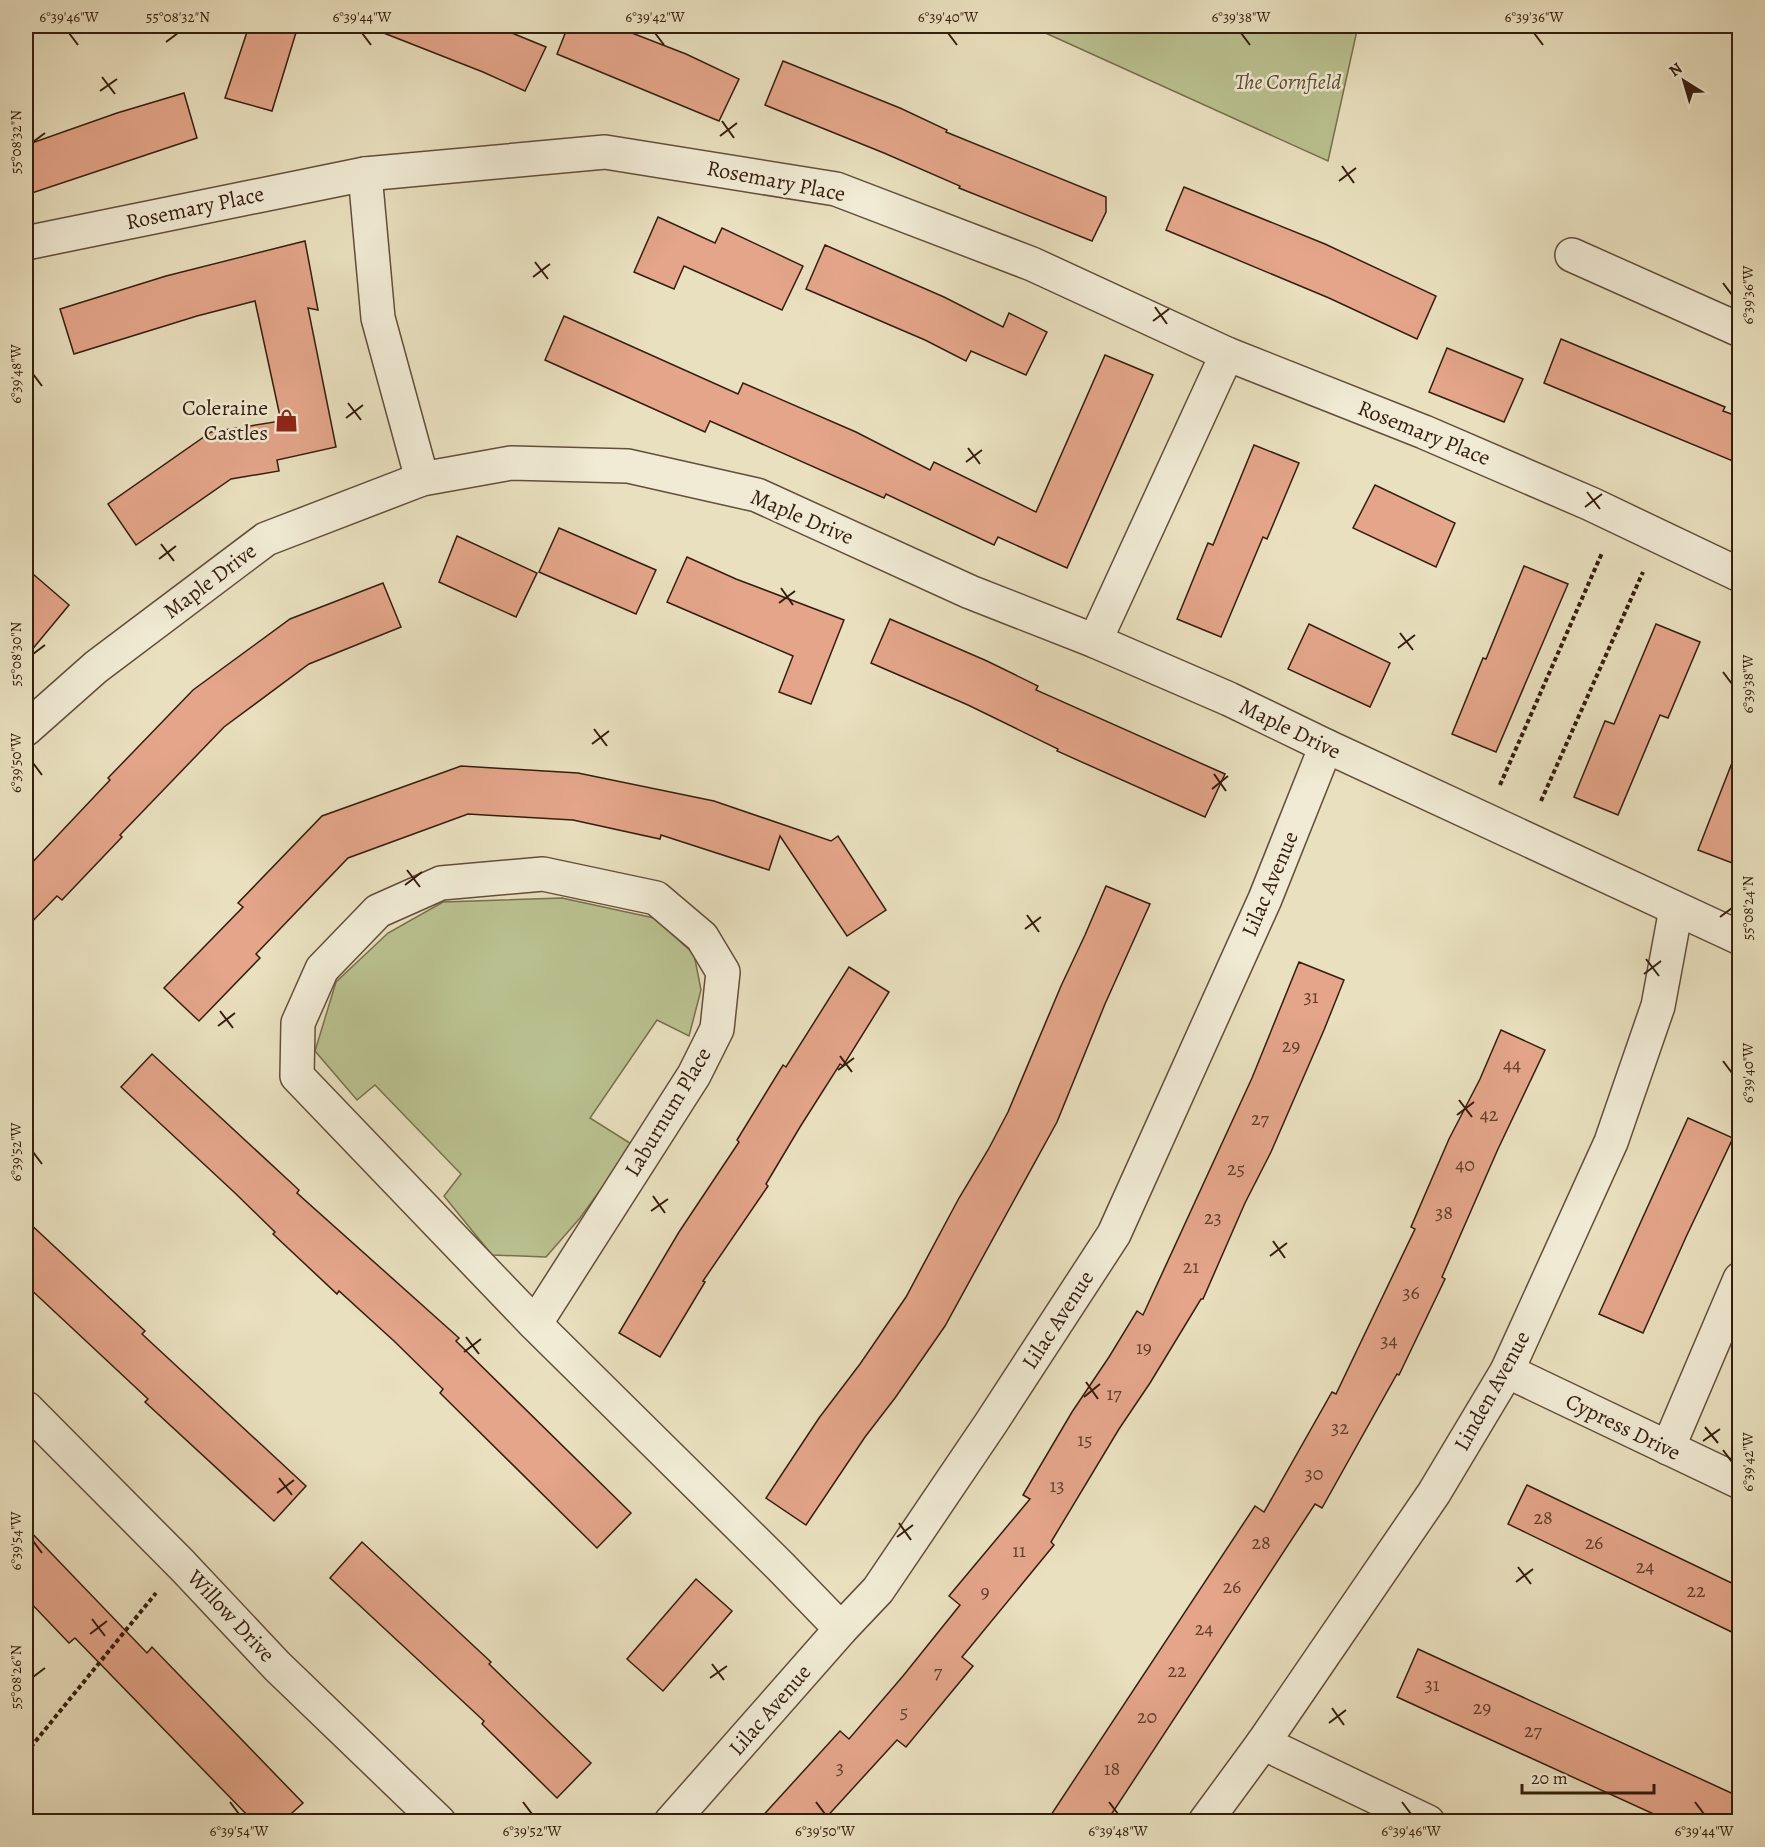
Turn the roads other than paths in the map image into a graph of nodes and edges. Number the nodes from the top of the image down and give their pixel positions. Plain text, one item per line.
1 (365, 174) junction
2 (26, 243) edge
3 (1572, 255) dead end
4 (1740, 330) edge
5 (1227, 354) junction
6 (422, 479) junction
7 (1740, 575) edge
8 (1095, 641) junction
9 (27, 724) edge
10 (1326, 746) junction
11 (1676, 909) junction
12 (1740, 938) edge
13 (1740, 1279) edge
14 (535, 1324) junction
15 (1507, 1371) junction
16 (26, 1408) edge
17 (1668, 1448) junction
18 (1740, 1482) edge
19 (841, 1629) junction
20 (1263, 1743) junction
21 (439, 1821) edge
22 (670, 1821) edge
23 (1205, 1821) edge
24 (1428, 1821) edge

1 - 2 street, Rosemary Place
1 - 5 street, Rosemary Place
1 - 6 street
3 - 4 street
5 - 7 street, Rosemary Place
5 - 8 street
6 - 8 street, Maple Drive
6 - 9 street, Maple Drive
8 - 10 street, Maple Drive
10 - 11 street, Maple Drive
10 - 19 street, Lilac Avenue
11 - 12 street, Maple Drive
11 - 15 street, Linden Avenue
13 - 17 street
14 - 14 street, Laburnum Place
14 - 19 street, Laburnum Place
15 - 17 street, Cypress Drive
15 - 20 street, Linden Avenue
16 - 21 street, Willow Drive
17 - 18 street, Cypress Drive
19 - 22 street, Lilac Avenue
20 - 23 street, Linden Avenue
20 - 24 street

